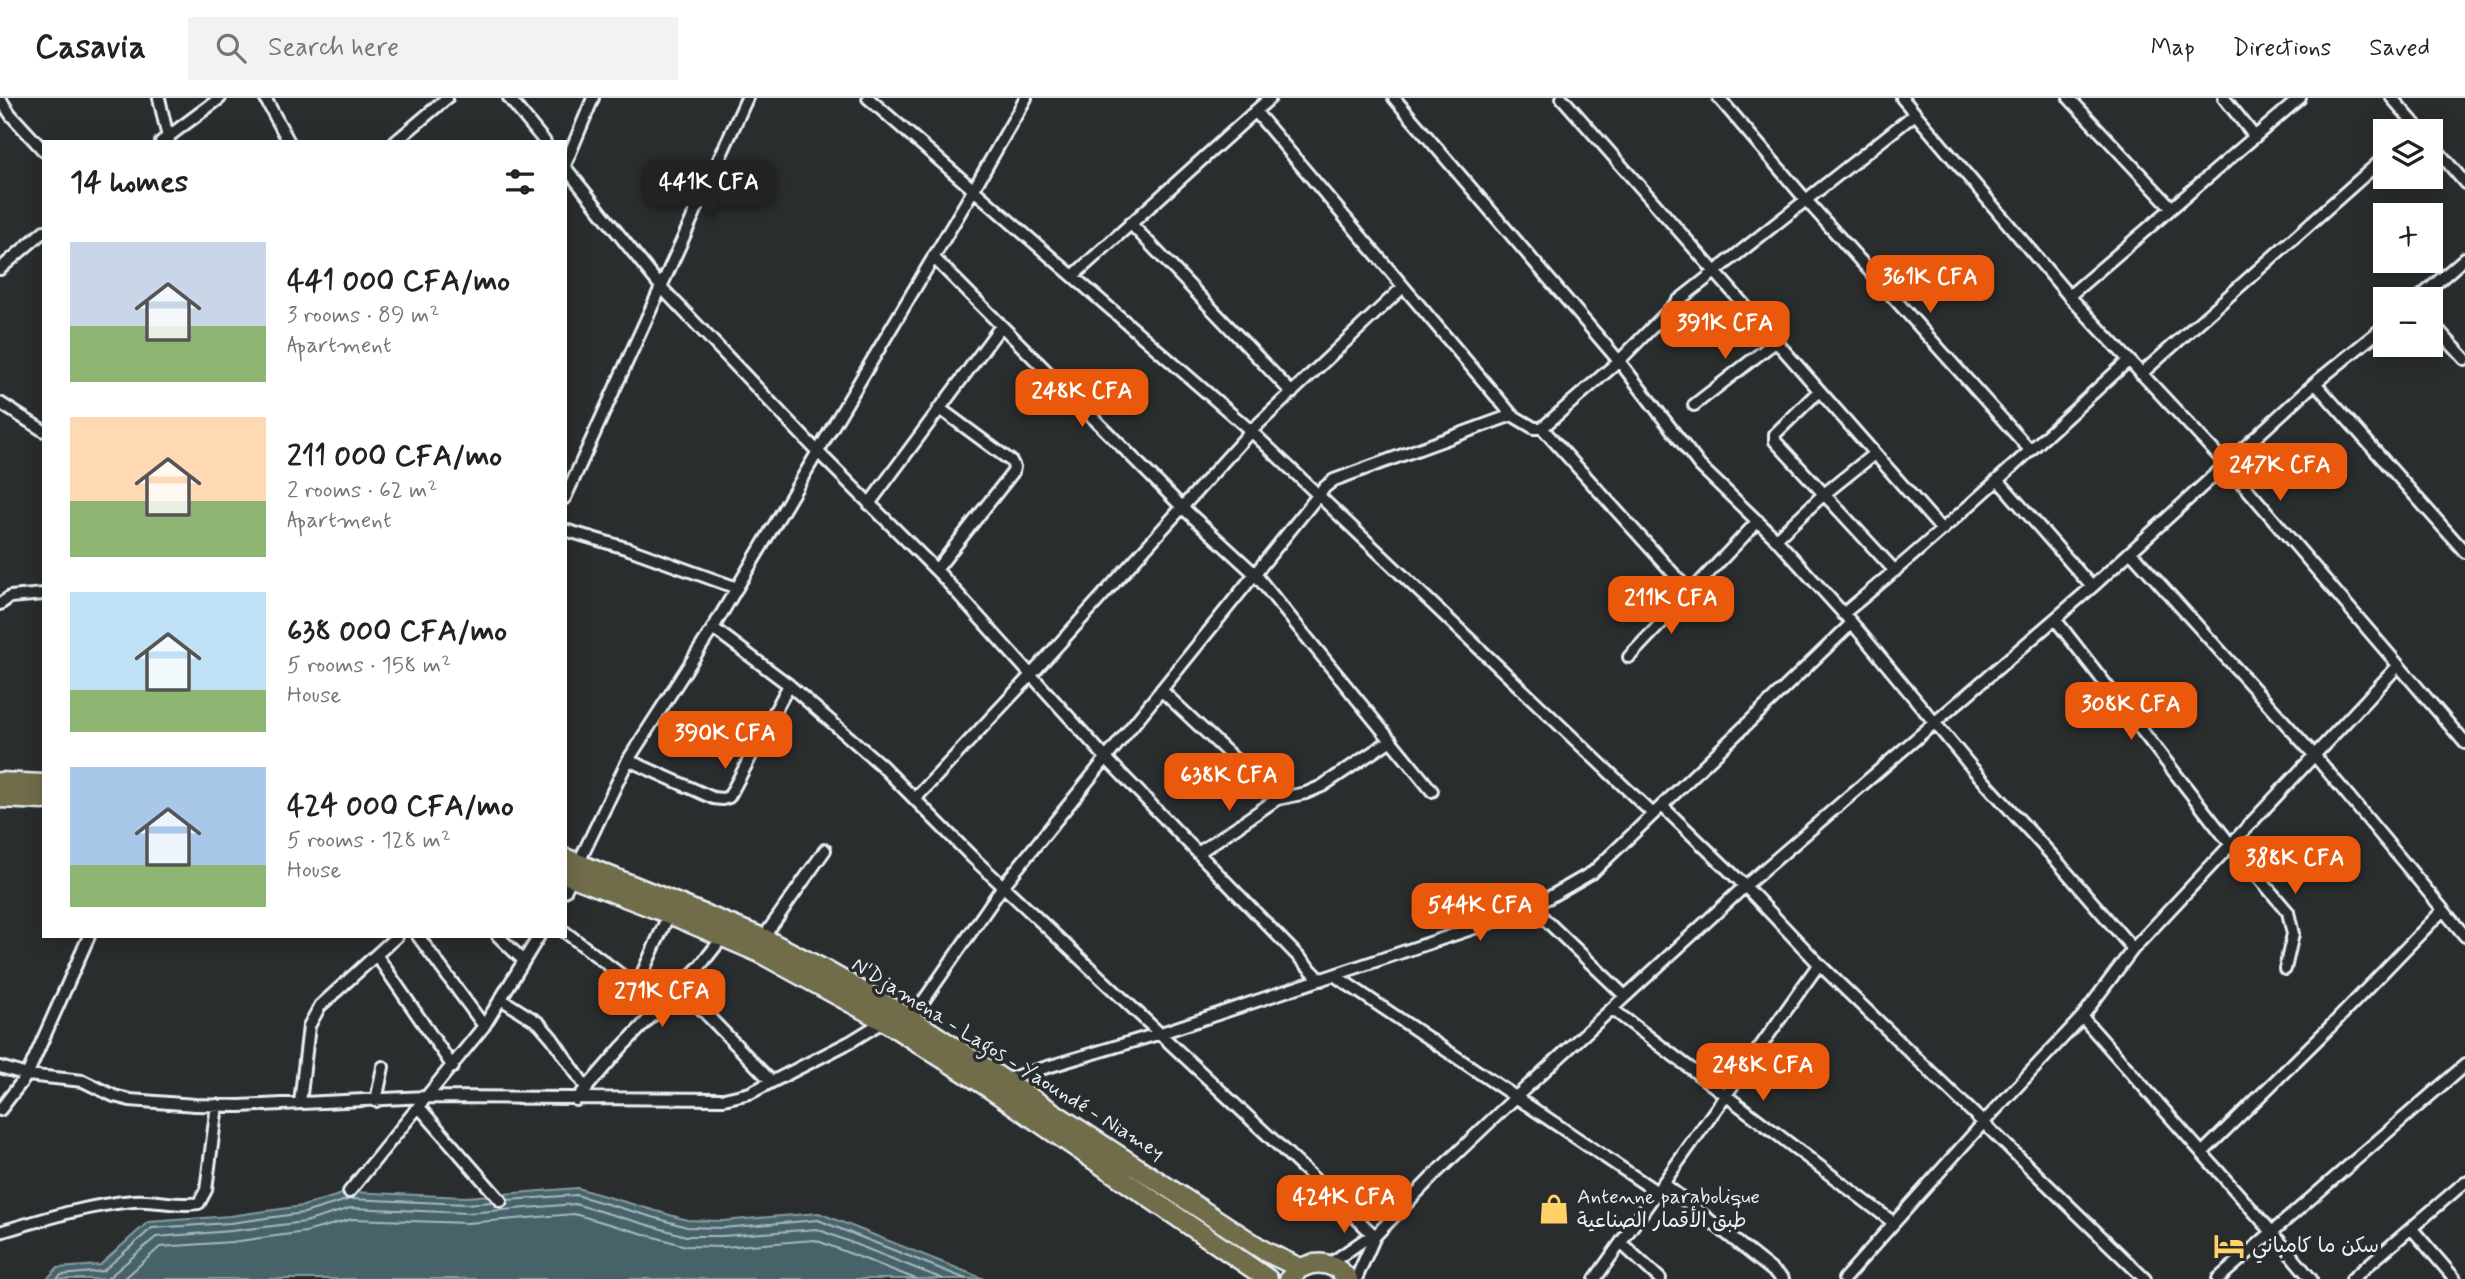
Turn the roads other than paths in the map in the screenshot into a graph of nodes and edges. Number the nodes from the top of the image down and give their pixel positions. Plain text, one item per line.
1 (159, 98) edge
2 (220, 98) edge
3 (265, 98) edge
4 (447, 98) edge
5 (509, 98) edge
6 (593, 98) edge
7 (747, 98) edge
8 (868, 98) edge
9 (1026, 98) edge
10 (1270, 98) edge
11 (1394, 98) edge
12 (1562, 98) edge
13 (1719, 98) edge
14 (1902, 98) edge
15 (2069, 98) edge
16 (2224, 98) edge
17 (2300, 98) edge
18 (2392, 98) edge
19 (0, 99) edge
20 (1255, 111) junction
21 (1915, 114) junction
22 (2409, 119) edge
23 (2255, 137) junction
24 (166, 140) edge
25 (288, 140) edge
26 (398, 140) edge
27 (543, 140) edge
28 (42, 149) edge
29 (2443, 157) edge
30 (567, 161) edge
31 (2373, 168) edge
32 (567, 169) edge
33 (2465, 183) edge
34 (974, 188) junction
35 (1806, 200) junction
36 (2172, 208) junction
37 (1130, 223) junction
38 (42, 233) edge
39 (933, 257) junction
40 (2465, 258) edge
41 (0, 269) edge
42 (1714, 272) junction
43 (1073, 276) junction
44 (661, 287) junction
45 (1403, 287) junction
46 (2432, 287) edge
47 (2069, 296) junction
48 (1001, 326) junction
49 (2443, 335) edge
50 (2373, 336) edge
51 (1775, 341) junction
52 (2465, 359) edge
53 (2129, 360) junction
54 (1619, 361) junction
55 (2141, 374) junction
56 (2315, 383) junction
57 (1819, 391) junction
58 (1292, 393) junction
59 (0, 403) edge
60 (1695, 405) dead end
61 (939, 408) junction
62 (1512, 415) junction
63 (1542, 428) junction
64 (42, 430) edge
65 (1251, 431) junction
66 (2030, 450) junction
67 (817, 451) junction
68 (1874, 454) junction
69 (2226, 464) junction
70 (1998, 480) junction
71 (567, 494) edge
72 (1318, 495) junction
73 (1823, 495) junction
74 (869, 504) junction
75 (1182, 507) junction
76 (1758, 521) junction
77 (1942, 530) junction
78 (567, 531) edge
79 (1776, 539) junction
80 (2131, 552) junction
81 (2465, 552) edge
82 (936, 570) junction
83 (1895, 571) junction
84 (1255, 574) junction
85 (2092, 587) junction
86 (737, 588) junction
87 (1691, 593) junction
88 (42, 594) edge
89 (0, 604) edge
90 (1843, 614) junction
91 (2055, 620) junction
92 (1852, 623) junction
93 (713, 628) junction
94 (1629, 657) dead end
95 (2398, 666) junction
96 (1031, 675) junction
97 (789, 685) junction
98 (1161, 690) junction
99 (1936, 723) junction
100 (2464, 738) edge
101 (1391, 740) junction
102 (2315, 756) junction
103 (1105, 757) junction
104 (628, 760) junction
105 (0, 782) edge
106 (42, 784) edge
107 (1432, 791) dead end
108 (0, 798) edge
109 (915, 799) junction
110 (1277, 799) junction
111 (42, 800) edge
112 (1662, 806) junction
113 (1653, 814) junction
114 (2231, 845) junction
115 (825, 850) dead end
116 (1198, 853) junction
117 (570, 872) edge
118 (1003, 886) junction
119 (1745, 886) junction
120 (1531, 905) junction
121 (2443, 910) junction
122 (669, 914) junction
123 (567, 933) edge
124 (2465, 936) edge
125 (723, 937) junction
126 (88, 938) edge
127 (395, 938) edge
128 (419, 938) edge
129 (500, 938) edge
130 (538, 938) edge
131 (763, 938) junction
132 (2133, 949) junction
133 (377, 956) junction
134 (524, 961) junction
135 (1819, 964) junction
136 (2285, 969) dead end
137 (1334, 975) junction
138 (1321, 980) junction
139 (636, 985) junction
140 (680, 987) junction
141 (1625, 996) junction
142 (500, 999) junction
143 (662, 1006) junction
144 (1612, 1009) junction
145 (2082, 1017) junction
146 (911, 1019) junction
147 (884, 1021) junction
148 (484, 1026) junction
149 (1161, 1032) junction
150 (2465, 1065) edge
151 (0, 1067) edge
152 (383, 1067) dead end
153 (453, 1067) junction
154 (27, 1075) junction
155 (1003, 1080) junction
156 (771, 1081) junction
157 (587, 1089) junction
158 (1725, 1094) junction
159 (1516, 1097) junction
160 (576, 1100) junction
161 (376, 1101) junction
162 (422, 1102) junction
163 (300, 1103) junction
164 (217, 1105) junction
165 (0, 1110) edge
166 (1984, 1122) junction
167 (2202, 1153) junction
168 (2465, 1182) edge
169 (1660, 1188) junction
170 (349, 1192) dead end
171 (502, 1202) dead end
172 (1894, 1223) junction
173 (2412, 1229) junction
174 (2271, 1231) junction
175 (0, 1232) edge
176 (1375, 1236) junction
177 (1621, 1243) junction
178 (1328, 1265) junction
179 (1294, 1274) edge
180 (1268, 1279) edge
181 (1348, 1279) edge
182 (1356, 1279) edge
183 (1595, 1279) edge
184 (1660, 1279) edge
185 (1783, 1279) edge
186 (1844, 1279) edge
187 (2145, 1279) edge
188 (2218, 1279) edge
189 (2311, 1279) edge
190 (2352, 1279) edge
191 (2455, 1279) edge

1 - 24 street
2 - 24 street
3 - 25 street
4 - 26 street
5 - 27 street
6 - 30 street
7 - 44 street
8 - 34 street
9 - 34 street
10 - 20 street
11 - 54 street
12 - 42 street
13 - 35 street
14 - 21 street
15 - 36 street
16 - 23 street
17 - 23 street
18 - 22 street
19 - 28 street
20 - 37 street
20 - 45 street
21 - 35 street
21 - 47 street
23 - 36 street
29 - 33 street
31 - 55 street
32 - 44 street
34 - 39 street
34 - 43 street
35 - 42 street
35 - 66 street
36 - 47 street
37 - 43 street
37 - 58 street
38 - 41 street
39 - 48 street
39 - 67 street
40 - 46 street
42 - 51 street
42 - 54 street
43 - 65 street
44 - 67 street
44 - 71 street
45 - 58 street
45 - 62 street
47 - 53 street
48 - 61 street
48 - 75 street
49 - 52 street
50 - 56 street
51 - 57 street
51 - 60 street
53 - 55 street
53 - 66 street
54 - 63 street
54 - 76 street
55 - 69 street
56 - 69 street
56 - 81 street
57 - 68 street
57 - 73 street
58 - 65 street
59 - 64 street
61 - 74 street
61 - 82 street
62 - 63 street
62 - 72 street
63 - 87 street
65 - 72 street
65 - 75 street
66 - 70 street
67 - 74 street
67 - 86 street
68 - 73 street
68 - 77 street
69 - 80 street
69 - 95 street
70 - 77 street
70 - 85 street
72 - 84 street
72 - 113 street
73 - 79 street
73 - 83 street
74 - 82 street
75 - 84 street
75 - 96 street
76 - 79 street
76 - 87 street
77 - 83 street
78 - 86 street
79 - 90 street
80 - 85 street
80 - 102 street
82 - 96 street
83 - 90 street
84 - 98 street
84 - 101 street
85 - 91 street
86 - 93 street
87 - 94 street
88 - 89 street
90 - 92 street
91 - 99 street
91 - 114 street
92 - 99 street
92 - 112 street
93 - 97 street
93 - 104 street
95 - 100 street
95 - 102 street
96 - 103 street
96 - 109 street
97 - 104 street
97 - 109 street
98 - 103 street
98 - 110 street
99 - 119 street
99 - 132 street
101 - 107 street
101 - 110 street
102 - 114 street
102 - 121 street
103 - 116 street
103 - 118 street
104 - 117 street
105 - 106 highway
108 - 111 highway
109 - 118 street
110 - 116 street
112 - 113 street
112 - 119 street
113 - 120 street
114 - 132 street
114 - 136 street
115 - 131 street
116 - 138 street
117 - 122 highway, N'Djamena - Lagos - Yaoundé - Niamey
117 - 131 highway, N'Djamena - Lagos - Yaoundé - Niamey
118 - 146 street
118 - 149 street
119 - 135 street
119 - 141 street
120 - 137 street
120 - 141 street
121 - 124 street
121 - 167 street
122 - 125 highway, N'Djamena - Lagos - Yaoundé - Niamey
122 - 139 street
123 - 139 street
125 - 140 street
125 - 147 highway, N'Djamena - Lagos - Yaoundé - Niamey
126 - 154 street
127 - 133 street
128 - 148 street
129 - 134 street
130 - 134 street
131 - 146 highway, N'Djamena - Lagos - Yaoundé - Niamey
132 - 145 street
133 - 153 street
133 - 163 street
134 - 142 street
135 - 158 street
135 - 166 street
137 - 138 street
137 - 159 street
138 - 149 street
139 - 143 street
140 - 143 street
140 - 156 street
141 - 144 street
142 - 148 street
142 - 157 street
143 - 157 street
144 - 158 street
144 - 159 street
145 - 166 street
145 - 167 street
146 - 155 highway, N'Djamena - Lagos - Yaoundé - Niamey
147 - 156 street
147 - 180 highway, N'Djamena - Lagos - Yaoundé - Niamey
148 - 153 street
149 - 155 street
149 - 176 street
150 - 174 street
151 - 154 street
152 - 161 street
153 - 162 street
154 - 164 street
154 - 165 street
155 - 179 highway, N'Djamena - Lagos - Yaoundé - Niamey
156 - 160 street
157 - 160 street
158 - 169 street
158 - 172 street
159 - 169 street
159 - 176 street
160 - 162 street
161 - 162 street
161 - 163 street
162 - 170 street
162 - 171 street
163 - 164 street
164 - 175 street
166 - 172 street
166 - 187 street
167 - 174 street
168 - 173 street
169 - 177 street
169 - 185 street
172 - 186 street
173 - 190 street
173 - 191 street
174 - 188 street
174 - 189 street
176 - 178 street
176 - 182 street
177 - 183 street
177 - 184 street
178 - 179 highway
178 - 181 highway

